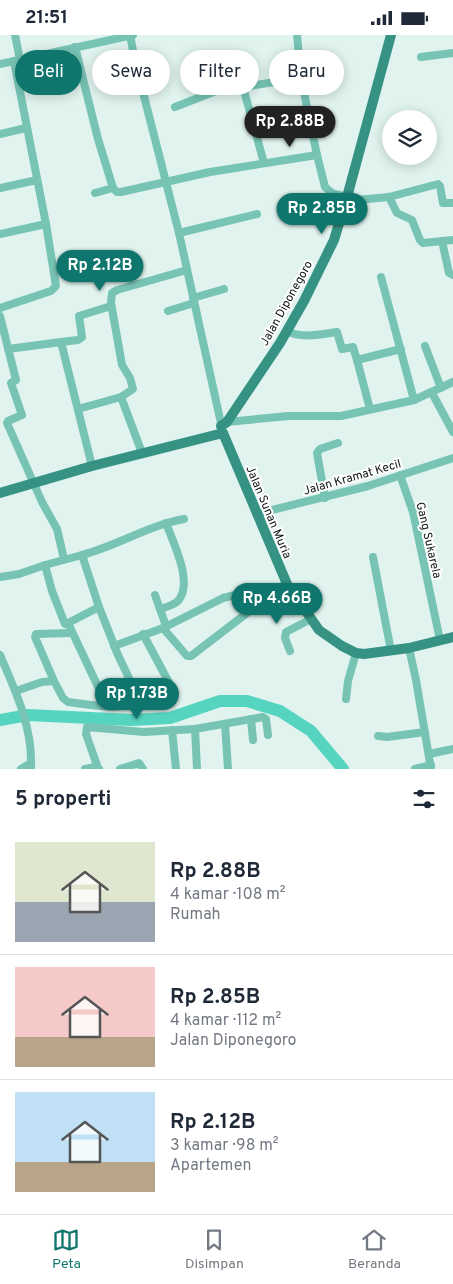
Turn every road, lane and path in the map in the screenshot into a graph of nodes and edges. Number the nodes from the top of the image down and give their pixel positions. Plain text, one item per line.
1 (15, 35) edge
2 (131, 35) edge
3 (297, 35) edge
4 (391, 35) edge
5 (76, 47) junction
6 (16, 50) edge
7 (62, 50) edge
8 (298, 50) edge
9 (453, 53) edge
10 (421, 57) dead end
11 (15, 60) edge
12 (0, 64) edge
13 (22, 95) edge
14 (206, 95) edge
15 (245, 95) edge
16 (305, 95) edge
17 (175, 107) dead end
18 (26, 128) junction
19 (0, 134) edge
20 (318, 155) junction
21 (264, 163) junction
22 (37, 180) junction
23 (167, 181) junction
24 (0, 188) edge
25 (113, 188) junction
26 (95, 193) dead end
27 (389, 197) junction
28 (347, 199) junction
29 (453, 203) edge
30 (257, 214) dead end
31 (46, 224) junction
32 (179, 233) junction
33 (0, 234) edge
34 (453, 240) edge
35 (442, 241) junction
36 (187, 270) junction
37 (453, 275) edge
38 (381, 277) dead end
39 (224, 289) dead end
40 (194, 301) junction
41 (111, 306) junction
42 (0, 308) edge
43 (168, 311) dead end
44 (0, 316) edge
45 (287, 331) junction
46 (61, 342) junction
47 (425, 346) dead end
48 (8, 349) junction
49 (401, 349) junction
50 (357, 361) junction
51 (453, 382) edge
52 (441, 388) junction
53 (432, 393) junction
54 (121, 397) junction
55 (414, 400) junction
56 (78, 409) junction
57 (370, 409) junction
58 (224, 427) junction
59 (453, 432) edge
60 (338, 443) dead end
61 (142, 453) junction
62 (453, 458) edge
63 (92, 466) junction
64 (400, 475) junction
65 (34, 483) junction
66 (0, 493) edge
67 (325, 498) junction
68 (256, 514) junction
69 (184, 519) dead end
70 (166, 523) junction
71 (82, 555) junction
72 (373, 557) dead end
73 (64, 559) junction
74 (46, 565) junction
75 (0, 577) edge
76 (287, 584) junction
77 (264, 594) junction
78 (156, 595) dead end
79 (98, 607) junction
80 (160, 609) junction
81 (311, 619) junction
82 (68, 623) junction
83 (164, 627) junction
84 (72, 633) junction
85 (142, 634) junction
86 (453, 637) edge
87 (440, 640) junction
88 (114, 646) junction
89 (409, 648) junction
90 (290, 651) dead end
91 (391, 651) junction
92 (356, 653) junction
93 (0, 655) edge
94 (8, 674) junction
95 (0, 678) edge
96 (54, 681) junction
97 (16, 691) junction
98 (174, 692) dead end
99 (346, 699) dead end
100 (107, 706) junction
101 (250, 719) junction
102 (225, 724) junction
103 (194, 729) junction
104 (172, 730) junction
105 (425, 732) junction
106 (268, 735) dead end
107 (378, 736) dead end
108 (253, 740) dead end
109 (453, 749) edge
110 (429, 754) junction
111 (31, 766) edge
112 (431, 767) edge
113 (21, 769) edge
114 (85, 769) edge
115 (98, 769) edge
116 (120, 769) edge
117 (143, 769) edge
118 (176, 769) edge
119 (197, 769) edge
120 (228, 769) edge
121 (415, 769) edge

1 - 6 street
2 - 5 street
2 - 23 street
3 - 8 street
4 - 28 main road, Jalan Diponegoro
5 - 7 street
5 - 25 street
9 - 10 street
11 - 12 street
13 - 18 street
14 - 17 street
15 - 21 street
16 - 20 street
18 - 19 street
18 - 22 street
20 - 21 street
20 - 28 street
21 - 23 street
22 - 24 street
22 - 31 street
23 - 25 street
23 - 32 street
25 - 26 street
27 - 28 street
27 - 29 street
27 - 35 street
28 - 45 main road, Jalan Diponegoro
30 - 32 street
31 - 33 street
31 - 42 street
32 - 36 street
34 - 35 street
35 - 37 street
36 - 40 street
36 - 41 street
38 - 49 street
39 - 40 street
40 - 43 street
40 - 58 street
41 - 46 street
41 - 54 street
44 - 48 street
45 - 50 street
45 - 58 main road, Jalan Diponegoro
46 - 48 street
46 - 56 street
47 - 52 street
48 - 65 street
49 - 50 street
49 - 55 street
50 - 57 street
51 - 52 street
52 - 53 street
53 - 55 street
53 - 59 street
54 - 56 street
54 - 61 street
55 - 57 street
56 - 63 street
57 - 58 street
58 - 61 main road
58 - 68 main road, Jalan Sunan Muria
60 - 67 street
61 - 63 main road
62 - 64 street, Jalan Kramat Kecil
63 - 65 main road
64 - 67 street, Jalan Kramat Kecil
64 - 87 street, Gang Sukarela
65 - 66 main road
65 - 73 street
67 - 68 street, Jalan Kramat Kecil
68 - 76 main road, Jalan Sunan Muria
69 - 70 street
70 - 71 street
70 - 80 street
71 - 73 street
71 - 79 street
72 - 91 street
73 - 74 street
74 - 75 street
74 - 82 street
76 - 77 street
76 - 81 main road, Jalan Sunan Muria
77 - 83 street
77 - 83 street
78 - 80 street
79 - 82 street
79 - 88 street
80 - 83 street
81 - 90 street
81 - 92 main road, Jalan Sunan Muria
82 - 84 street
83 - 85 street
84 - 96 street
84 - 100 street
85 - 88 street
85 - 98 street
86 - 87 main road
87 - 89 main road
88 - 100 street
89 - 91 main road
89 - 105 street
91 - 92 main road
92 - 99 street
93 - 94 street
94 - 95 street
94 - 97 street
96 - 97 street
96 - 100 street
97 - 111 street
101 - 102 street
101 - 106 street
101 - 108 street
102 - 103 street
102 - 120 street
103 - 104 street
103 - 119 street
104 - 115 street
104 - 118 street
105 - 107 street
105 - 110 street
109 - 110 street
110 - 112 street
111 - 113 street
112 - 121 street
114 - 115 street
116 - 117 street

